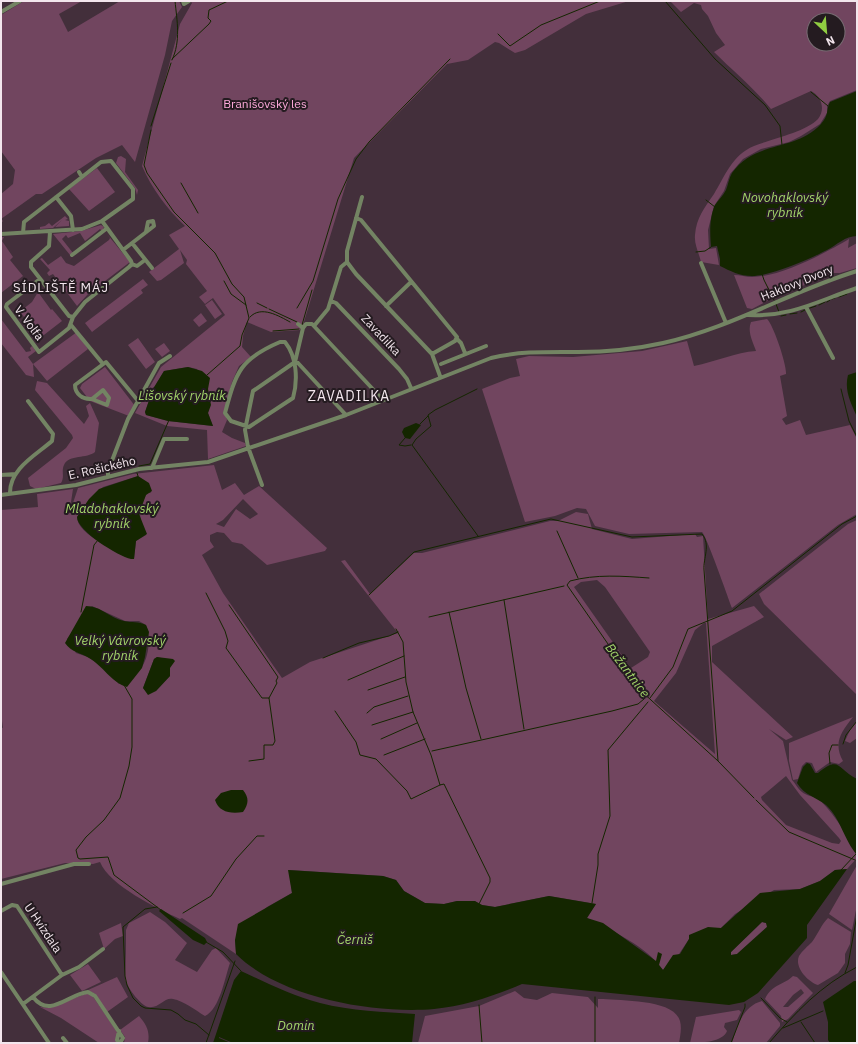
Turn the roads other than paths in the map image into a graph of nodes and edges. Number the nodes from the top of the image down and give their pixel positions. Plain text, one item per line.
1 (20, 1) edge
2 (183, 1) edge
3 (189, 1) edge
4 (1, 12) edge
5 (79, 172) dead end
6 (82, 176) junction
7 (56, 197) junction
8 (362, 197) dead end
9 (356, 218) junction
10 (102, 221) junction
11 (106, 229) junction
12 (73, 230) junction
13 (50, 232) junction
14 (146, 232) dead end
15 (23, 233) junction
16 (1, 234) edge
17 (132, 243) junction
18 (123, 250) junction
19 (72, 255) dead end
20 (145, 260) junction
21 (347, 262) junction
22 (132, 264) junction
23 (701, 264) dead end
24 (152, 268) dead end
25 (857, 271) edge
26 (40, 279) junction
27 (411, 282) junction
28 (857, 288) edge
29 (331, 300) junction
30 (386, 306) junction
31 (806, 307) junction
32 (746, 315) junction
33 (73, 317) junction
34 (726, 323) junction
35 (298, 324) dead end
36 (71, 325) junction
37 (314, 326) junction
38 (303, 328) junction
39 (457, 340) junction
40 (486, 346) dead end
41 (465, 353) junction
42 (432, 354) junction
43 (170, 356) dead end
44 (833, 358) dead end
45 (295, 362) junction
46 (103, 364) junction
47 (441, 364) dead end
48 (440, 376) junction
49 (411, 388) junction
50 (92, 399) dead end
51 (383, 400) junction
52 (28, 401) dead end
53 (139, 402) junction
54 (346, 415) junction
55 (244, 427) junction
56 (187, 439) dead end
57 (249, 449) junction
58 (152, 468) junction
59 (16, 474) junction
60 (1, 475) edge
61 (108, 476) junction
62 (262, 485) dead end
63 (10, 494) junction
64 (1, 495) edge
65 (89, 864) dead end
66 (1, 884) edge
67 (1, 911) edge
68 (103, 949) dead end
69 (96, 955) junction
70 (99, 960) dead end
71 (1, 972) edge
72 (62, 975) junction
73 (33, 997) junction
74 (23, 1004) junction
75 (118, 1031) dead end
76 (64, 1038) dead end
77 (49, 1043) edge
78 (67, 1043) edge

1 - 4 street
2 - 3 street
5 - 6 street
6 - 7 street
6 - 10 street
7 - 12 street
7 - 15 street
8 - 9 street
9 - 21 street
9 - 27 street
10 - 11 street
10 - 12 street
11 - 18 street
11 - 19 street
12 - 13 street
13 - 15 street
13 - 26 street
14 - 17 street
15 - 16 street
17 - 18 street
17 - 20 street
18 - 22 street
20 - 22 street
20 - 24 street
21 - 29 street
21 - 30 street, Zavadilka
22 - 33 street
23 - 34 street
25 - 32 street, Haklovy Dvory
26 - 33 street
26 - 36 street, V. Volfa
27 - 30 street, Zavadilka
27 - 39 street
28 - 31 street, Haklovy Dvory
29 - 37 street
29 - 49 street, Zavadilka
30 - 42 street, Zavadilka
31 - 32 street, Haklovy Dvory
31 - 44 street
32 - 34 street, Haklovy Dvory
33 - 36 street
34 - 48 street
35 - 38 street
36 - 46 street
37 - 38 street
37 - 51 street
38 - 45 street
39 - 41 street
39 - 42 street
40 - 41 street
41 - 47 street
42 - 48 street, Zavadilka
43 - 53 street
45 - 54 street
45 - 55 street
45 - 55 street
45 - 55 street
46 - 50 street
46 - 53 street
48 - 49 street
49 - 51 street
51 - 54 street
52 - 59 street
53 - 61 street
54 - 57 street
55 - 57 street
56 - 58 street
57 - 58 street, E. Rošického
57 - 62 street
58 - 61 street, E. Rošického
59 - 60 street
59 - 63 street
61 - 63 street, E. Rošického
63 - 64 street, E. Rošického
65 - 66 street
67 - 72 street, U Hvízdala
68 - 69 street
69 - 70 street
69 - 72 street
71 - 74 street
72 - 73 street
73 - 74 street
73 - 75 street
74 - 77 street
76 - 78 street

